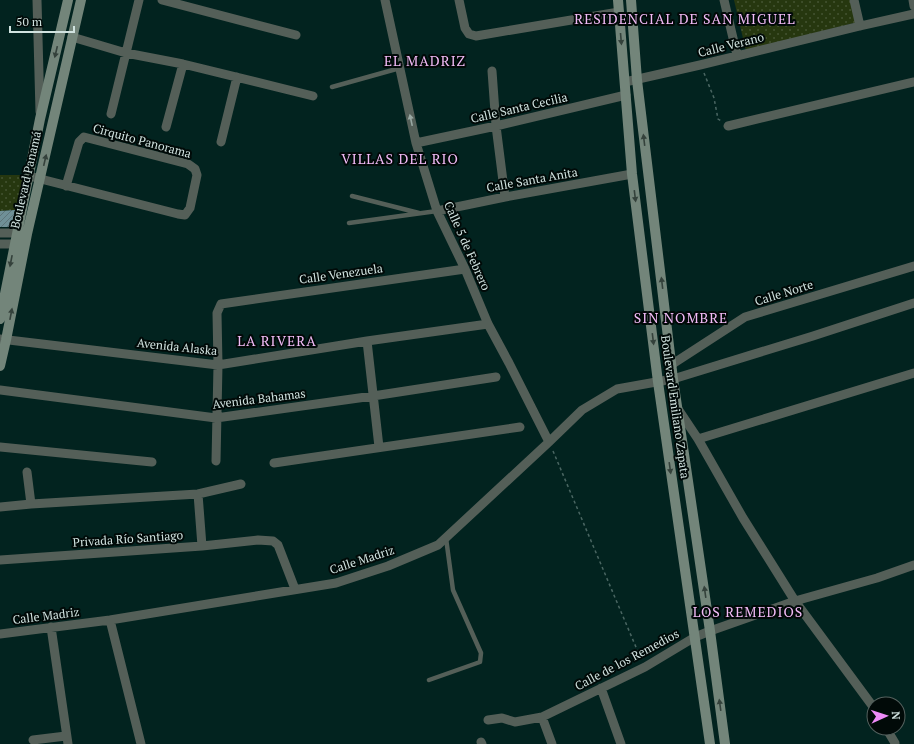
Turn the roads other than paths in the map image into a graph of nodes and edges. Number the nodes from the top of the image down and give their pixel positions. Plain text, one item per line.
1 (37, 0) edge
2 (68, 0) edge
3 (81, 0) edge
4 (139, 0) edge
5 (162, 0) edge
6 (386, 0) edge
7 (459, 0) edge
8 (618, 0) edge
9 (631, 0) edge
10 (724, 0) edge
11 (854, 0) edge
12 (912, 0) edge
13 (914, 6) edge
14 (619, 12) junction
15 (914, 14) edge
16 (860, 26) junction
17 (296, 35) dead end
18 (72, 37) junction
19 (126, 53) junction
20 (737, 55) junction
21 (183, 64) junction
22 (400, 68) junction
23 (492, 71) dead end
24 (237, 77) junction
25 (637, 80) junction
26 (625, 82) junction
27 (914, 82) edge
28 (332, 87) dead end
29 (626, 95) junction
30 (313, 96) dead end
31 (111, 114) dead end
32 (40, 119) junction
33 (496, 126) junction
34 (728, 126) road end
35 (166, 127) dead end
36 (221, 142) dead end
37 (416, 143) junction
38 (632, 174) junction
39 (29, 176) junction
40 (40, 178) junction
41 (66, 186) junction
42 (352, 196) dead end
43 (506, 196) junction
44 (436, 211) junction
45 (422, 214) junction
46 (349, 224) dead end
47 (0, 233) edge
48 (22, 233) junction
49 (0, 244) edge
50 (20, 245) junction
51 (914, 266) edge
52 (465, 269) junction
53 (914, 303) edge
54 (0, 319) edge
55 (488, 324) junction
56 (3, 339) edge
57 (367, 341) junction
58 (218, 364) junction
59 (672, 365) junction
60 (0, 366) edge
61 (914, 373) edge
62 (496, 377) dead end
63 (673, 379) junction
64 (658, 382) junction
65 (0, 390) edge
66 (373, 396) junction
67 (678, 409) junction
68 (216, 418) junction
69 (520, 427) dead end
70 (698, 439) junction
71 (549, 442) junction
72 (0, 447) edge
73 (379, 447) junction
74 (216, 461) dead end
75 (152, 462) dead end
76 (274, 463) dead end
77 (27, 472) dead end
78 (240, 484) dead end
79 (198, 494) junction
80 (31, 504) junction
81 (0, 507) edge
82 (446, 538) junction
83 (202, 546) junction
84 (0, 560) edge
85 (914, 565) edge
86 (295, 589) junction
87 (796, 601) junction
88 (110, 620) junction
89 (50, 627) junction
90 (710, 631) junction
91 (0, 634) edge
92 (695, 637) junction
93 (429, 680) dead end
94 (601, 688) junction
95 (866, 697) edge
96 (542, 717) junction
97 (488, 720) dead end
98 (34, 740) dead end
99 (67, 740) edge
100 (141, 744) edge
101 (552, 744) edge
102 (621, 744) edge
103 (710, 744) edge
104 (725, 744) edge

1 - 32 street
2 -> 32 street, Boulevard Panamá
3 - 18 street, Boulevard Panamá
4 - 19 street
5 - 17 street
6 - 22 street, Calle 5 de Febrero
7 - 14 street
8 - 14 street, Boulevard Emiliano Zapata
9 - 25 street, Boulevard Emiliano Zapata
10 - 20 street
11 - 16 street
12 - 13 street
14 -> 26 street, Boulevard Emiliano Zapata
15 - 16 street, Calle Verano
16 - 20 street, Calle Verano
18 - 19 street
40 -> 18 street, Boulevard Panamá
19 - 21 street
19 - 31 street
20 - 25 street, Calle Verano
21 - 24 street
21 - 35 street
22 - 28 lane
37 -> 22 street, Calle 5 de Febrero
23 - 33 street
24 - 30 street
24 - 36 street
25 - 26 street, Calle Verano
59 -> 25 street, Boulevard Emiliano Zapata
26 - 29 street, Boulevard Emiliano Zapata
27 - 34 street
29 - 33 street, Calle Santa Cecilia
29 - 38 street, Boulevard Emiliano Zapata
32 - 39 street, Boulevard Panamá
33 - 37 street, Calle Santa Cecilia
33 - 43 street
37 - 44 street, Calle 5 de Febrero
38 - 43 street, Calle Santa Anita
38 -> 64 street, Boulevard Emiliano Zapata
39 - 40 street, Cirquito Panorama
39 - 48 street, Boulevard Panamá
40 - 41 street, Cirquito Panorama
40 - 48 street, Boulevard Panamá
41 - 41 street, Cirquito Panorama
42 - 45 lane
43 - 44 street, Calle Santa Anita
44 - 45 lane
44 - 52 street, Calle 5 de Febrero
45 - 46 lane
47 - 48 street
48 - 50 street, Boulevard Panamá
49 - 50 street
50 -> 54 street, Boulevard Panamá
56 -> 50 street, Boulevard Panamá
51 - 59 street, Calle Norte
52 - 55 street, Calle 5 de Febrero
52 - 58 street, Calle Venezuela
53 - 63 street, Calle Madriz
55 - 57 street, Avenida Alaska
55 - 71 street, Calle 5 de Febrero
56 - 58 street, Avenida Alaska
56 - 60 street, Boulevard Panamá
57 - 58 street, Avenida Alaska
57 - 66 street
58 - 68 street
59 - 63 street, Boulevard Emiliano Zapata
61 - 70 street
62 - 66 street, Avenida Bahamas
63 - 64 street, Calle Madriz
63 - 67 street, Boulevard Emiliano Zapata
64 - 71 street, Calle Madriz
64 -> 92 street, Boulevard Emiliano Zapata
65 - 68 street, Avenida Bahamas
66 - 68 street, Avenida Bahamas
66 - 73 street
67 - 70 street, Boulevard Emiliano Zapata
90 -> 67 street, Boulevard Emiliano Zapata
68 - 74 street
69 - 73 street
70 - 87 street, Boulevard Emiliano Zapata
71 - 82 street, Calle Madriz
72 - 75 street
73 - 76 street
77 - 80 street
78 - 79 street
79 - 80 street
79 - 83 street
80 - 81 street
82 - 86 street, Calle Madriz
82 - 93 lane
83 - 84 street, Privada Río Santiago
83 - 86 street, Privada Río Santiago
85 - 87 street, Calle de los Remedios
86 - 88 street, Calle Madriz
87 - 90 street, Calle de los Remedios
87 - 95 street, Boulevard Emiliano Zapata
88 - 89 street, Calle Madriz
88 - 100 street
89 - 91 street, Calle Madriz
89 - 99 street
90 - 92 street, Calle de los Remedios
104 -> 90 street, Boulevard Emiliano Zapata
92 - 94 street, Calle de los Remedios
92 - 103 street, Boulevard Emiliano Zapata
94 - 96 street, Calle de los Remedios
94 - 102 street
96 - 97 street, Calle de los Remedios
96 - 101 street
98 - 99 street

